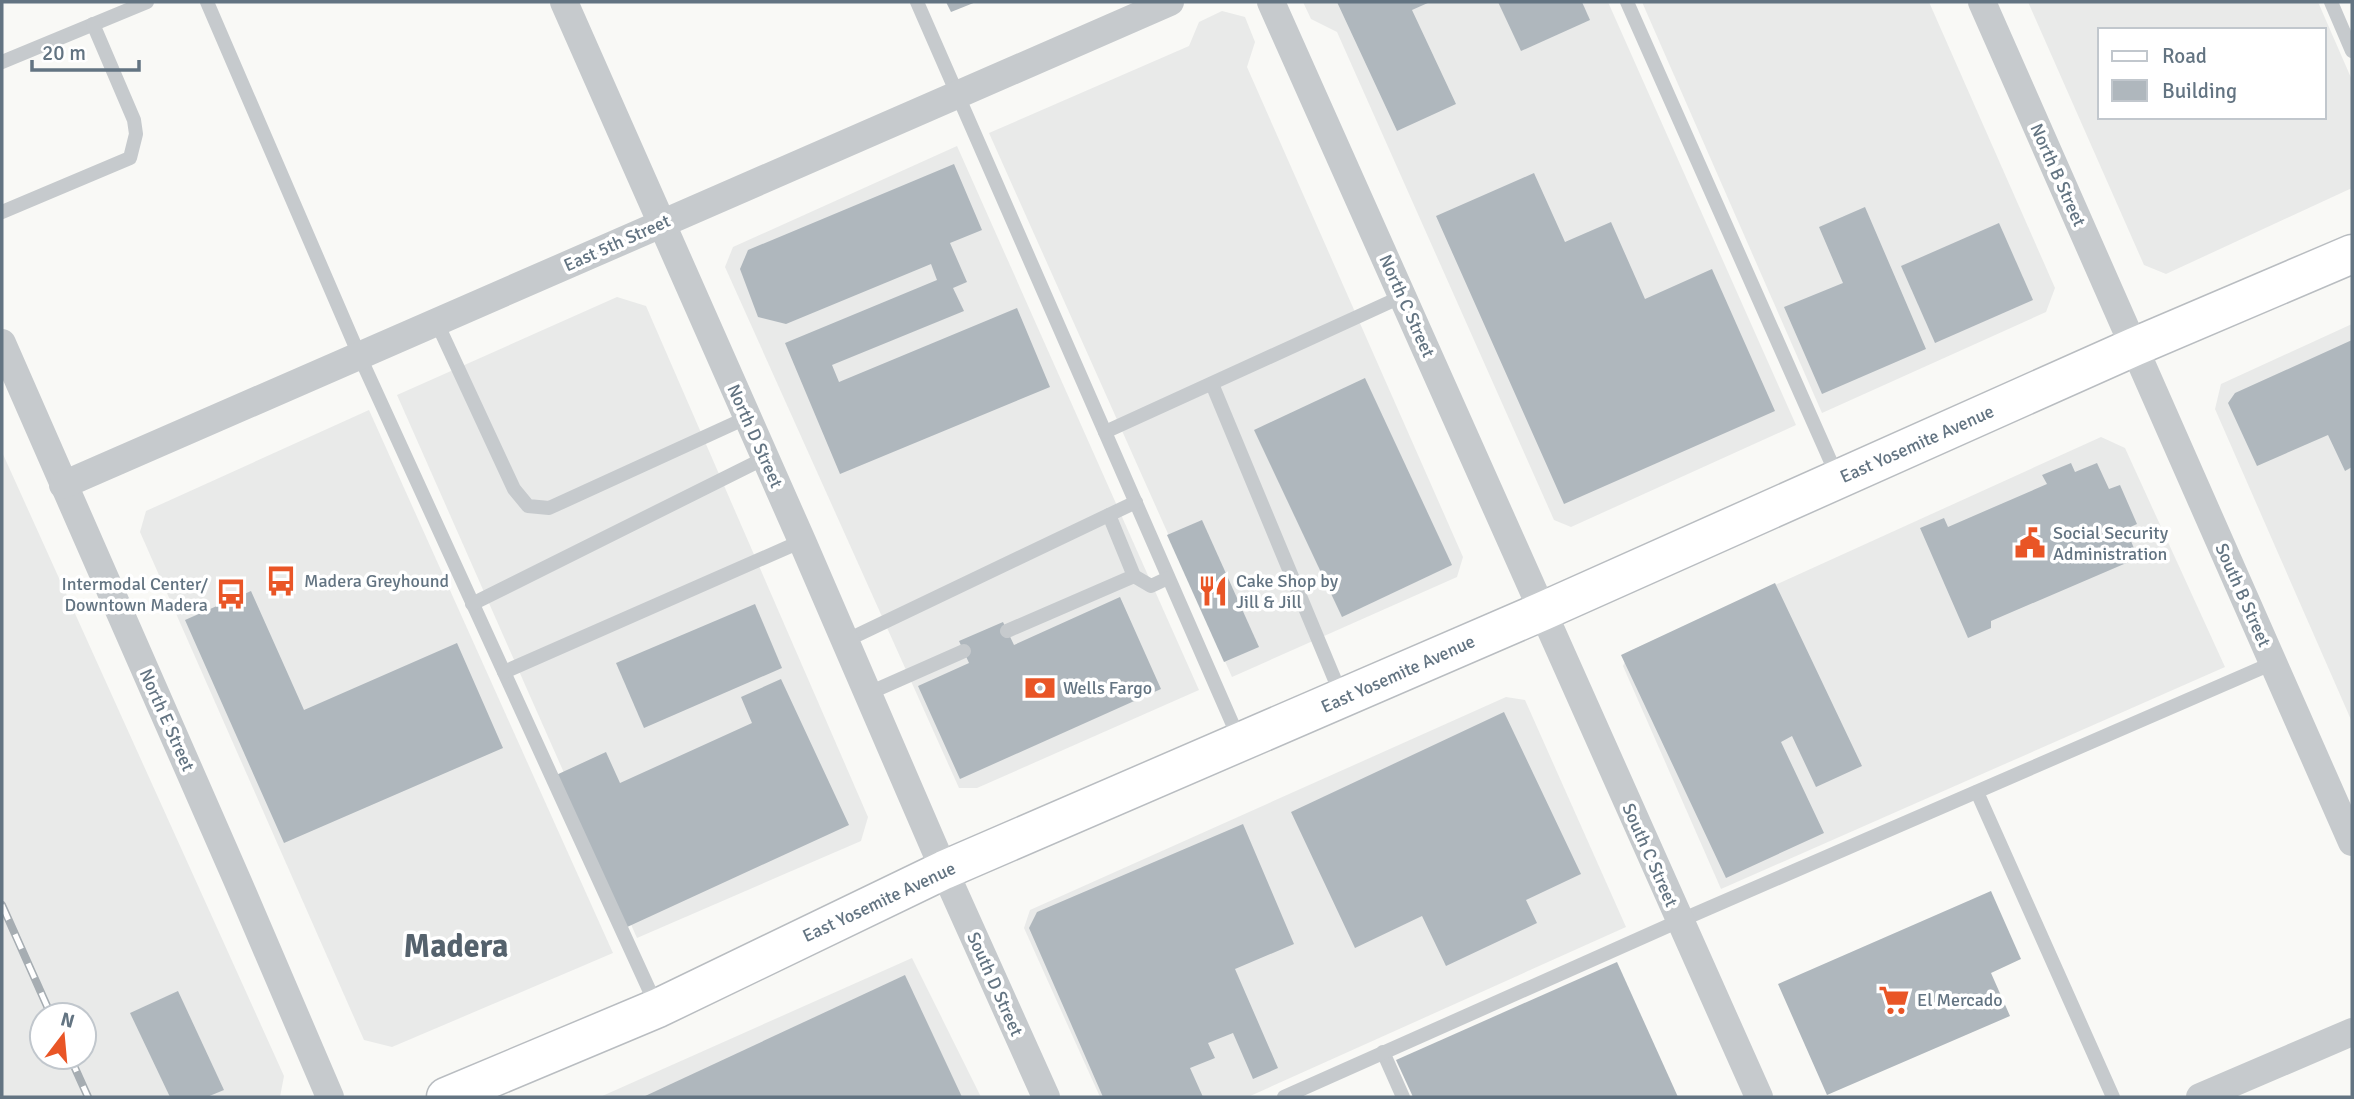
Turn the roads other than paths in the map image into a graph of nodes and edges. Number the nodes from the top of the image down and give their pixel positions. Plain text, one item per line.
1 (147, 2) edge
2 (207, 2) edge
3 (564, 2) edge
4 (917, 2) edge
5 (1170, 2) edge
6 (1271, 2) edge
7 (1627, 2) edge
8 (1982, 2) edge
9 (2331, 2) edge
10 (93, 24) junction
11 (2352, 51) edge
12 (2, 62) edge
13 (957, 95) junction
14 (2, 212) edge
15 (661, 224) junction
16 (2352, 254) edge
17 (1403, 296) junction
18 (437, 323) junction
19 (2, 343) edge
20 (2134, 347) junction
21 (360, 358) junction
22 (1212, 384) junction
23 (746, 418) junction
24 (1105, 432) junction
25 (765, 458) junction
26 (1838, 479) junction
27 (63, 485) junction
28 (1136, 502) junction
29 (1109, 515) junction
30 (802, 541) junction
31 (1134, 576) junction
32 (1168, 578) junction
33 (472, 604) junction
34 (1543, 611) junction
35 (1009, 635) dead end
36 (845, 641) junction
37 (961, 655) dead end
38 (2273, 663) junction
39 (504, 672) junction
40 (869, 693) junction
41 (1342, 698) junction
42 (1240, 743) junction
43 (1977, 793) junction
44 (2352, 842) edge
45 (944, 870) junction
46 (1679, 921) junction
47 (658, 1008) junction
48 (2352, 1032) edge
49 (1383, 1052) junction
50 (330, 1097) edge
51 (446, 1097) edge
52 (1046, 1097) edge
53 (1284, 1097) edge
54 (1403, 1097) edge
55 (1759, 1097) edge
56 (2113, 1097) edge
57 (2200, 1097) edge

1 - 10 lane
2 - 21 lane
3 - 15 street, North D Street
4 - 13 lane
5 - 13 street, East 5th Street
6 - 17 street, North C Street
7 - 26 lane
8 - 20 street, North B Street
9 - 11 lane
10 - 12 lane
10 - 14 lane
13 - 15 street, East 5th Street
13 - 24 lane
15 - 18 street, East 5th Street
15 - 23 street, North D Street
16 - 20 main road, East Yosemite Avenue
17 - 22 lane
17 - 34 street, North C Street
18 - 21 street, East 5th Street
18 - 23 lane
19 - 27 street, North E Street
20 - 26 main road, East Yosemite Avenue
20 - 38 street, South B Street
21 - 27 street, East 5th Street
21 - 33 lane
22 - 24 lane
22 - 41 lane
23 - 25 street, North D Street
24 - 28 lane
25 - 30 street, North D Street
25 - 33 lane
26 - 34 main road, East Yosemite Avenue
27 - 50 street, North E Street
28 - 29 lane
28 - 32 lane
29 - 31 lane
29 - 36 lane
30 - 36 street, North D Street
30 - 39 lane
31 - 32 lane
31 - 35 lane
32 - 42 lane
33 - 39 lane
34 - 41 main road, East Yosemite Avenue
34 - 46 street, South C Street
36 - 40 street, North D Street
37 - 40 lane
38 - 43 lane
38 - 44 street, South B Street
39 - 47 lane
40 - 45 street, North D Street
41 - 42 main road, East Yosemite Avenue
42 - 45 main road, East Yosemite Avenue
43 - 46 lane
43 - 56 lane
45 - 47 main road, East Yosemite Avenue
45 - 52 street, South D Street
46 - 49 lane
46 - 55 street, South C Street
47 - 51 main road, East Yosemite Avenue
48 - 57 street
49 - 53 lane
49 - 54 lane

